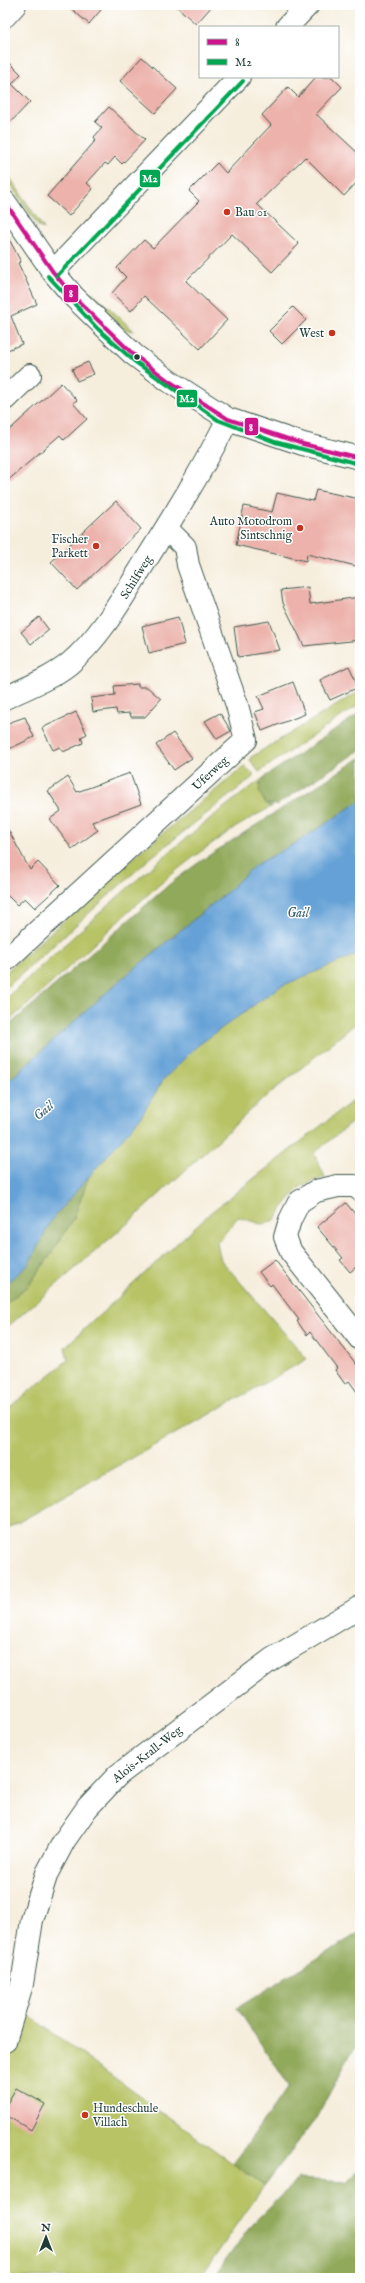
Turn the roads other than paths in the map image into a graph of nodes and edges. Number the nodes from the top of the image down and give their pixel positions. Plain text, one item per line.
1 (15, 5) edge
2 (308, 5) edge
3 (5, 16) edge
4 (288, 26) edge
5 (238, 78) edge
6 (5, 202) edge
7 (53, 272) junction
8 (30, 375) dead end
9 (5, 398) edge
10 (228, 419) junction
11 (360, 458) edge
12 (166, 528) junction
13 (5, 698) edge
14 (5, 961) edge
15 (360, 1190) edge
16 (360, 1339) edge
17 (360, 1607) edge
18 (5, 2041) edge

1 - 3 street
2 - 4 street
5 - 7 street
6 - 7 street
7 - 10 street
8 - 9 street
10 - 11 street
10 - 12 street, Schilfweg
12 - 13 street, Schilfweg
12 - 14 street, Uferweg
15 - 16 street
17 - 18 street, Alois-Krall-Weg

